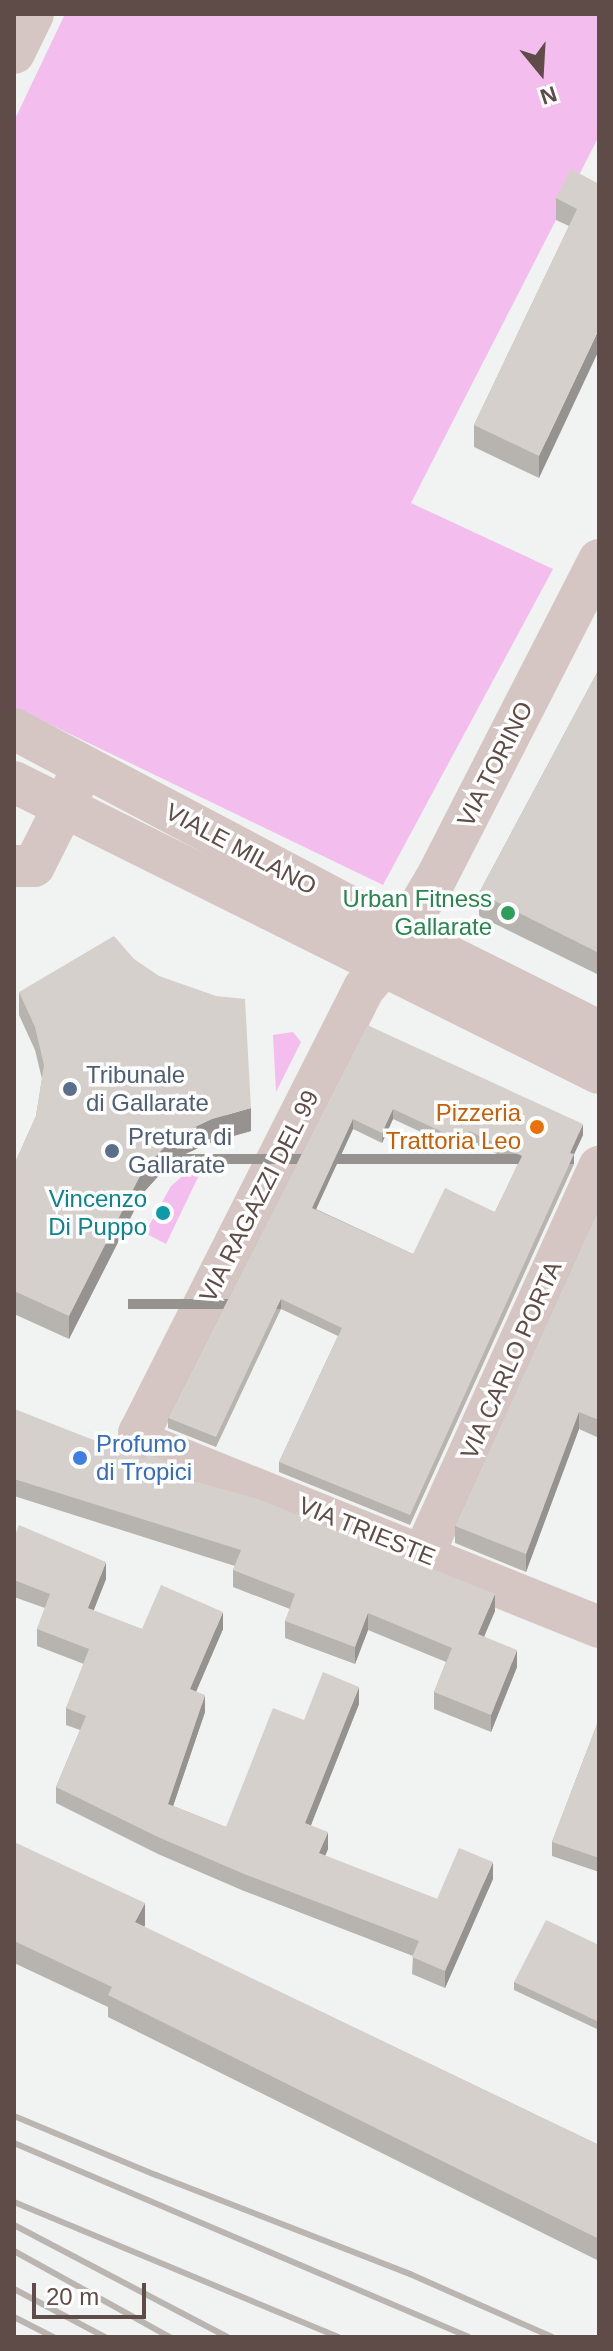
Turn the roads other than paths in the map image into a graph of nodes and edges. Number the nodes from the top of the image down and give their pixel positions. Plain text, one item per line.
1 (33, 14) edge
2 (14, 53) edge
3 (598, 565) edge
4 (14, 729) edge
5 (85, 766) junction
6 (14, 782) edge
7 (63, 807) junction
8 (14, 866) edge
9 (394, 949) junction
10 (599, 1031) edge
11 (599, 1073) edge
12 (599, 1167) edge
13 (139, 1433) joint
14 (424, 1553) junction
15 (599, 1627) edge

1 - 2 street
3 - 9 street, VIA TORINO
4 - 5 street, VIALE MILANO
5 - 7 street
5 - 9 street, VIALE MILANO
6 - 7 street, VIALE MILANO
7 - 8 street
7 - 9 street, VIALE MILANO
9 - 10 street, VIALE MILANO
9 - 11 street, VIALE MILANO
9 - 13 street, VIA RAGAZZI DEL 99
12 - 14 street, VIA CARLO PORTA
13 - 14 street, VIA TRIESTE
14 - 15 street, VIA TRIESTE

